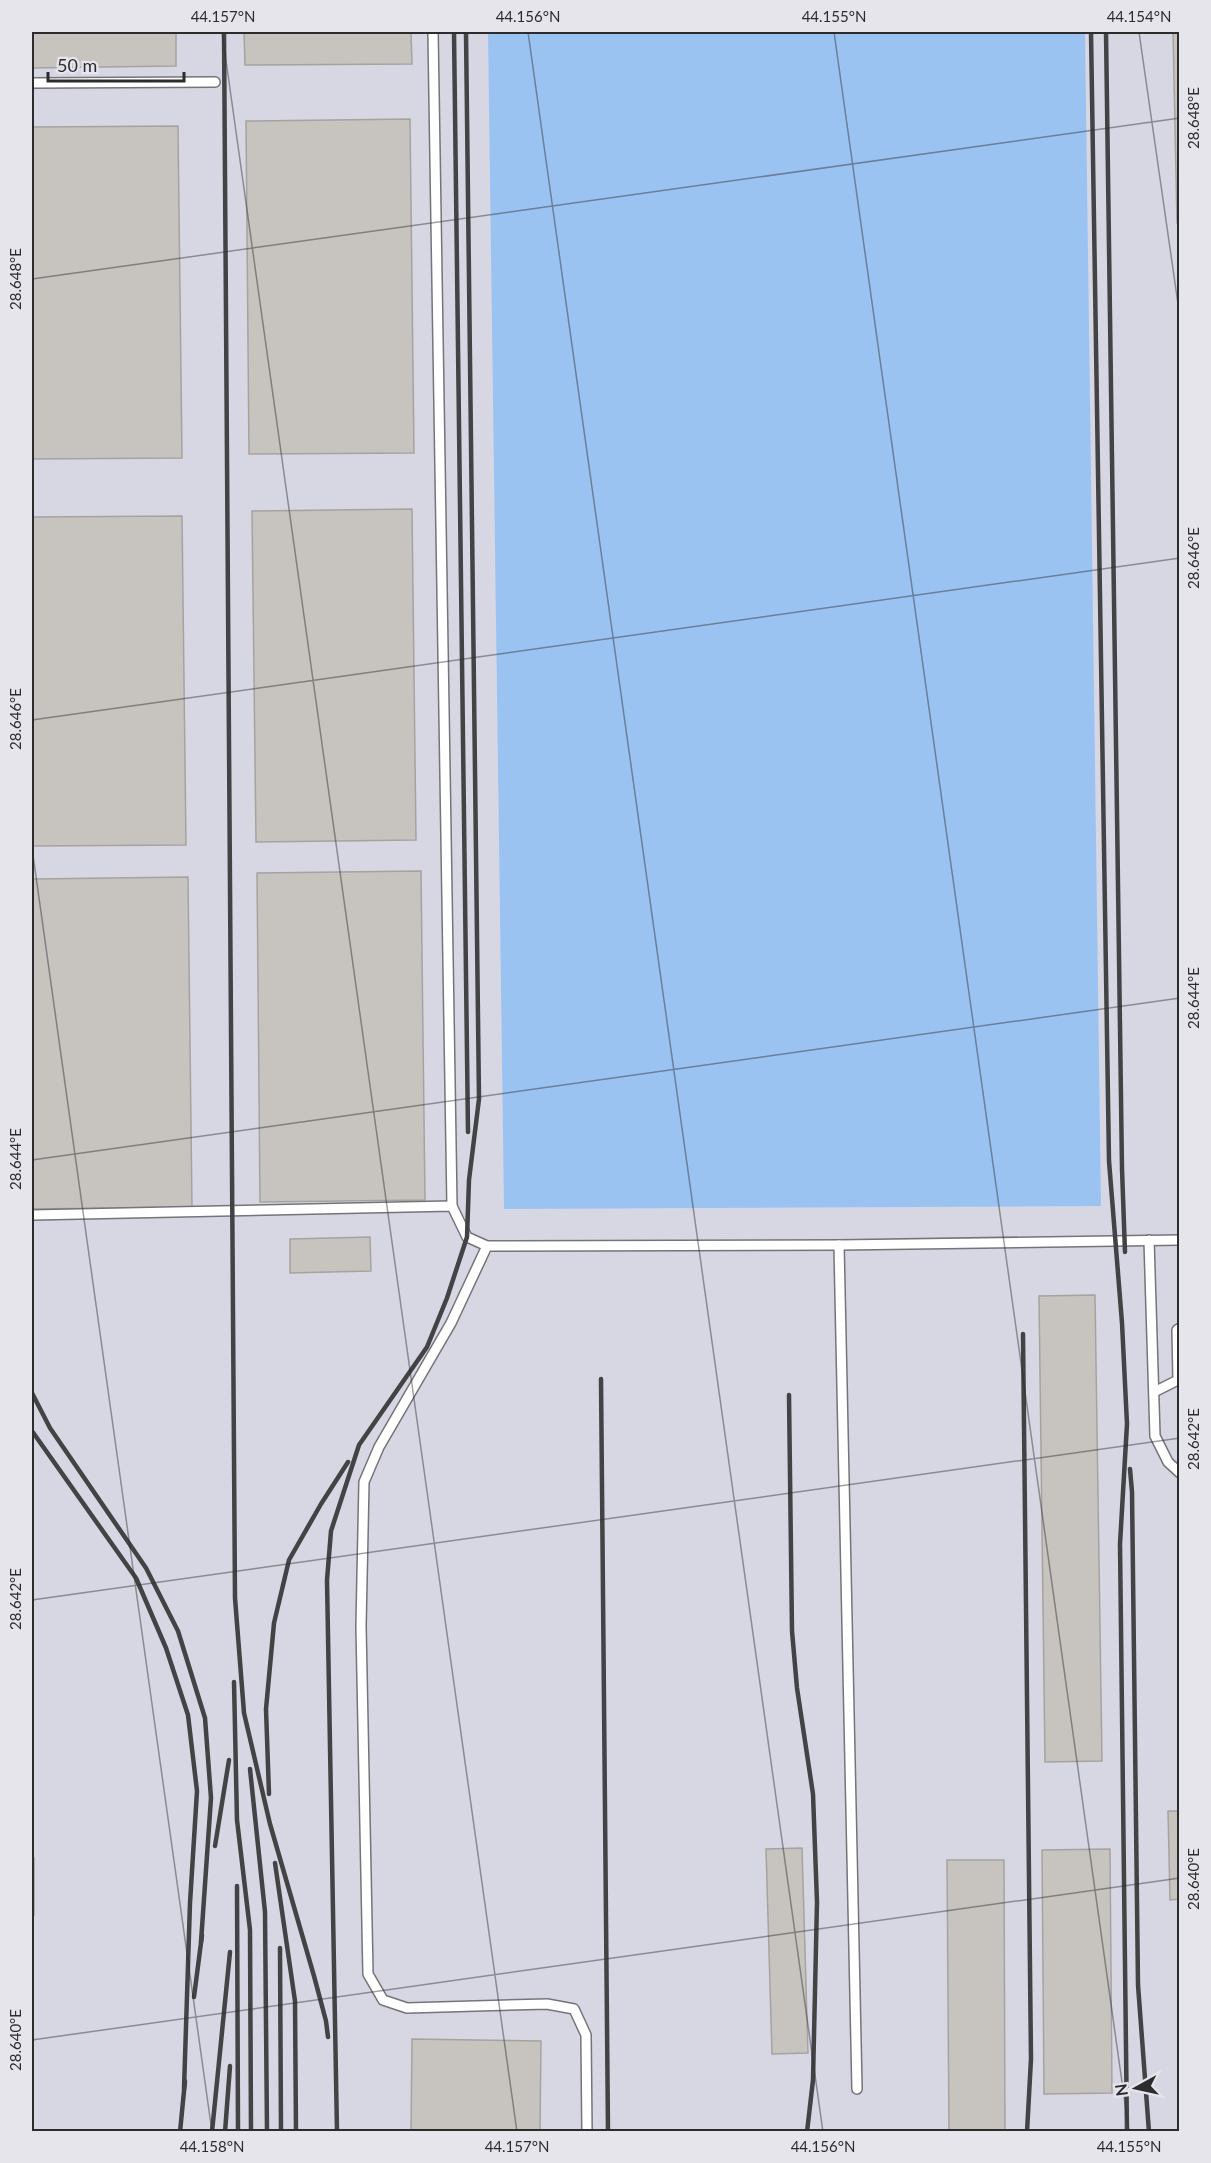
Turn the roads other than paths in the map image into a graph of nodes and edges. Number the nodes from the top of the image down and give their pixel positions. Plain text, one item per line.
1 (433, 32) edge
2 (215, 82) dead end
3 (32, 83) edge
4 (452, 1206) junction
5 (32, 1215) edge
6 (1149, 1240) junction
7 (1179, 1240) edge
8 (838, 1245) junction
9 (487, 1246) junction
10 (1179, 1328) edge
11 (1154, 1392) junction
12 (1179, 1473) edge
13 (857, 2089) dead end
14 (586, 2132) edge

1 - 4 lane
2 - 3 lane
4 - 5 lane
4 - 9 lane
6 - 7 lane
6 - 8 lane
6 - 11 lane
8 - 9 lane
8 - 13 lane
9 - 14 lane
10 - 11 lane
11 - 12 lane

